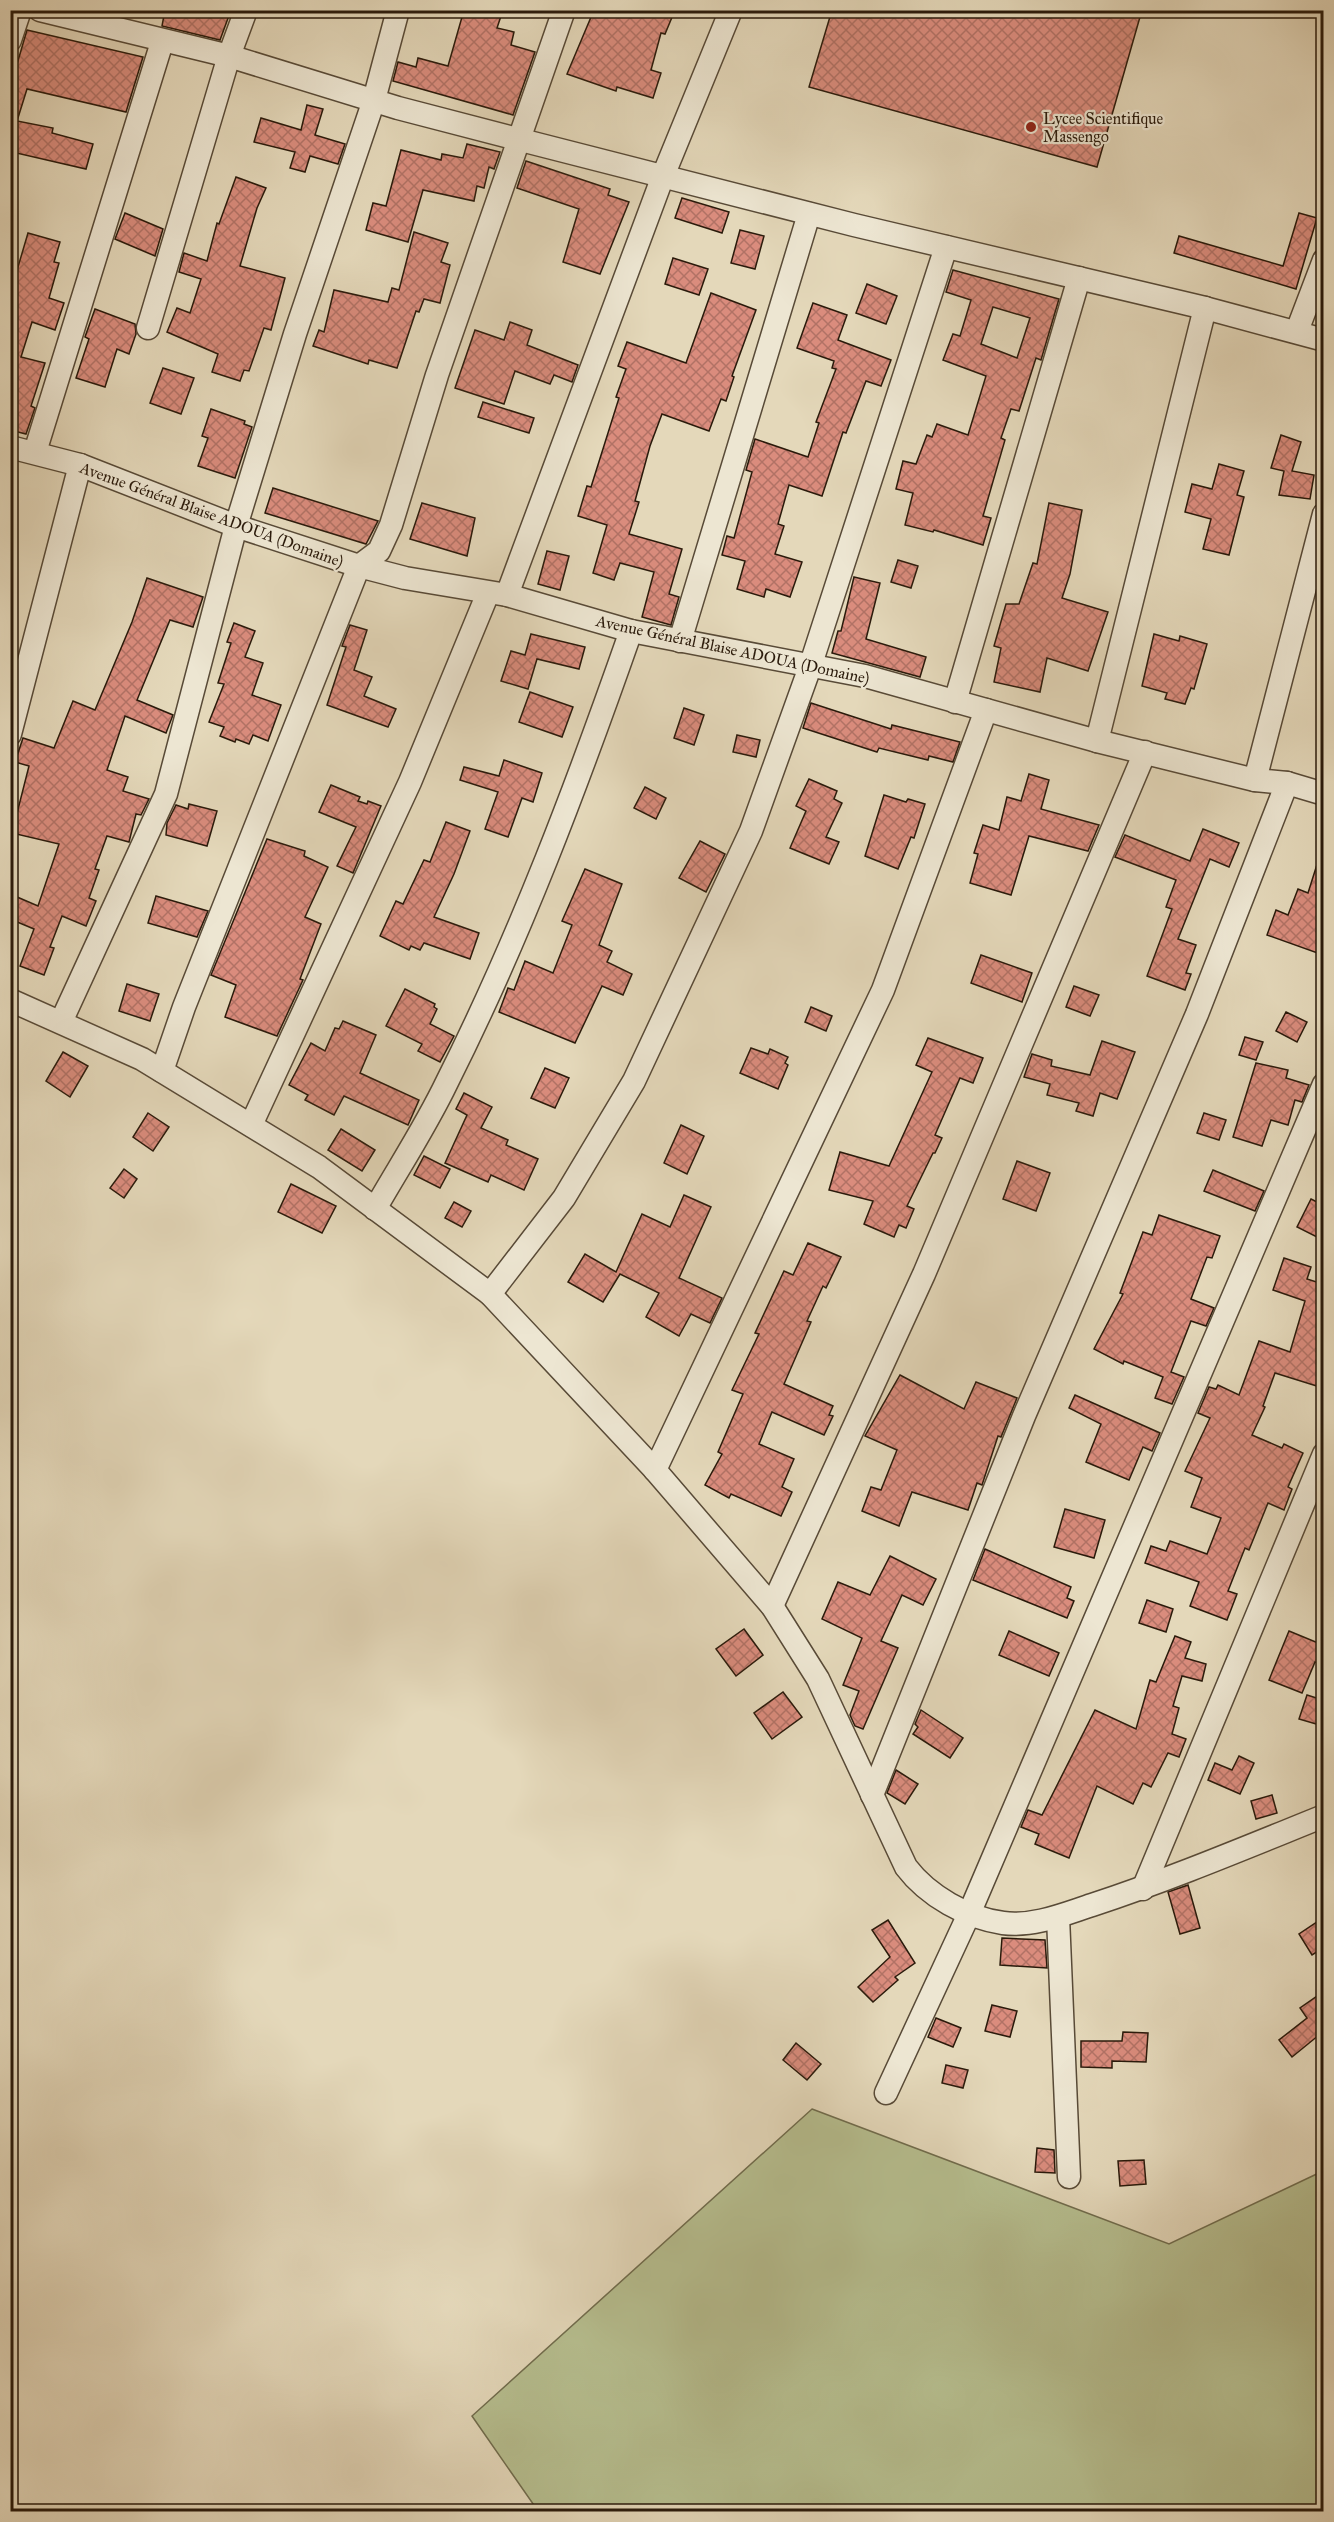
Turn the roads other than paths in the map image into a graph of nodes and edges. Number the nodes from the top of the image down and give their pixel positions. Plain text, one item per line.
1 (20, 10) edge
2 (40, 10) edge
3 (246, 10) edge
4 (398, 10) edge
5 (564, 10) edge
6 (731, 10) edge
7 (91, 17) edge
8 (10, 39) edge
9 (162, 42) junction
10 (229, 56) junction
11 (374, 100) junction
12 (521, 140) junction
13 (663, 176) junction
14 (809, 213) junction
15 (946, 247) junction
16 (1323, 260) edge
17 (1079, 278) junction
18 (1205, 308) junction
19 (148, 328) dead end
20 (1297, 331) junction
21 (1323, 340) edge
22 (10, 447) edge
23 (35, 452) junction
24 (80, 465) junction
25 (1323, 514) edge
26 (236, 526) junction
27 (359, 566) junction
28 (498, 594) junction
29 (631, 631) junction
30 (680, 641) junction
31 (810, 667) junction
32 (955, 702) junction
33 (986, 710) junction
34 (10, 734) edge
35 (1097, 741) junction
36 (1144, 752) junction
37 (1255, 780) junction
38 (1287, 783) junction
39 (1323, 795) edge
40 (10, 1000) edge
41 (61, 1022) junction
42 (162, 1071) junction
43 (1323, 1083) edge
44 (251, 1125) junction
45 (375, 1209) junction
46 (490, 1294) junction
47 (1323, 1454) edge
48 (655, 1470) junction
49 (772, 1606) junction
50 (872, 1795) junction
51 (1323, 1816) edge
52 (1143, 1888) junction
53 (969, 1914) junction
54 (1058, 1917) junction
55 (886, 2093) dead end
56 (1069, 2177) dead end

1 - 8 street
2 - 7 street
3 - 10 street
4 - 11 street
5 - 12 street
6 - 13 street
7 - 9 street
9 - 10 street
9 - 23 street
10 - 11 street
10 - 19 street
11 - 12 street
11 - 26 street
12 - 13 street
12 - 27 street
13 - 14 street
13 - 28 street
14 - 15 street
14 - 30 street
15 - 17 street
15 - 31 street
16 - 20 street
17 - 18 street
17 - 32 street
18 - 20 street
18 - 35 street
20 - 21 street
22 - 23 street, Avenue Général Blaise ADOUA (Domaine)
23 - 24 street, Avenue Général Blaise ADOUA (Domaine)
24 - 26 street, Avenue Général Blaise ADOUA (Domaine)
24 - 34 street
25 - 37 street
26 - 27 street, Avenue Général Blaise ADOUA (Domaine)
26 - 41 street
27 - 28 street, Avenue Général Blaise ADOUA (Domaine)
27 - 42 street
28 - 29 street, Avenue Général Blaise ADOUA (Domaine)
28 - 44 street
29 - 30 street, Avenue Général Blaise ADOUA (Domaine)
29 - 45 street
30 - 31 street, Avenue Général Blaise ADOUA (Domaine)
31 - 32 street, Avenue Général Blaise ADOUA (Domaine)
31 - 46 street
32 - 33 street, Avenue Général Blaise ADOUA (Domaine)
33 - 35 street, Avenue Général Blaise ADOUA (Domaine)
33 - 48 street
35 - 36 street, Avenue Général Blaise ADOUA (Domaine)
36 - 37 street, Avenue Général Blaise ADOUA (Domaine)
36 - 49 street
37 - 38 street, Avenue Général Blaise ADOUA (Domaine)
38 - 39 street, Avenue Général Blaise ADOUA (Domaine)
38 - 50 street
40 - 41 street
41 - 42 street
42 - 44 street
43 - 53 street
44 - 45 street
45 - 46 street
46 - 48 street
47 - 52 street
48 - 49 street
49 - 50 street
50 - 53 street
51 - 52 street
52 - 54 street
53 - 54 street
53 - 55 street
54 - 56 street

